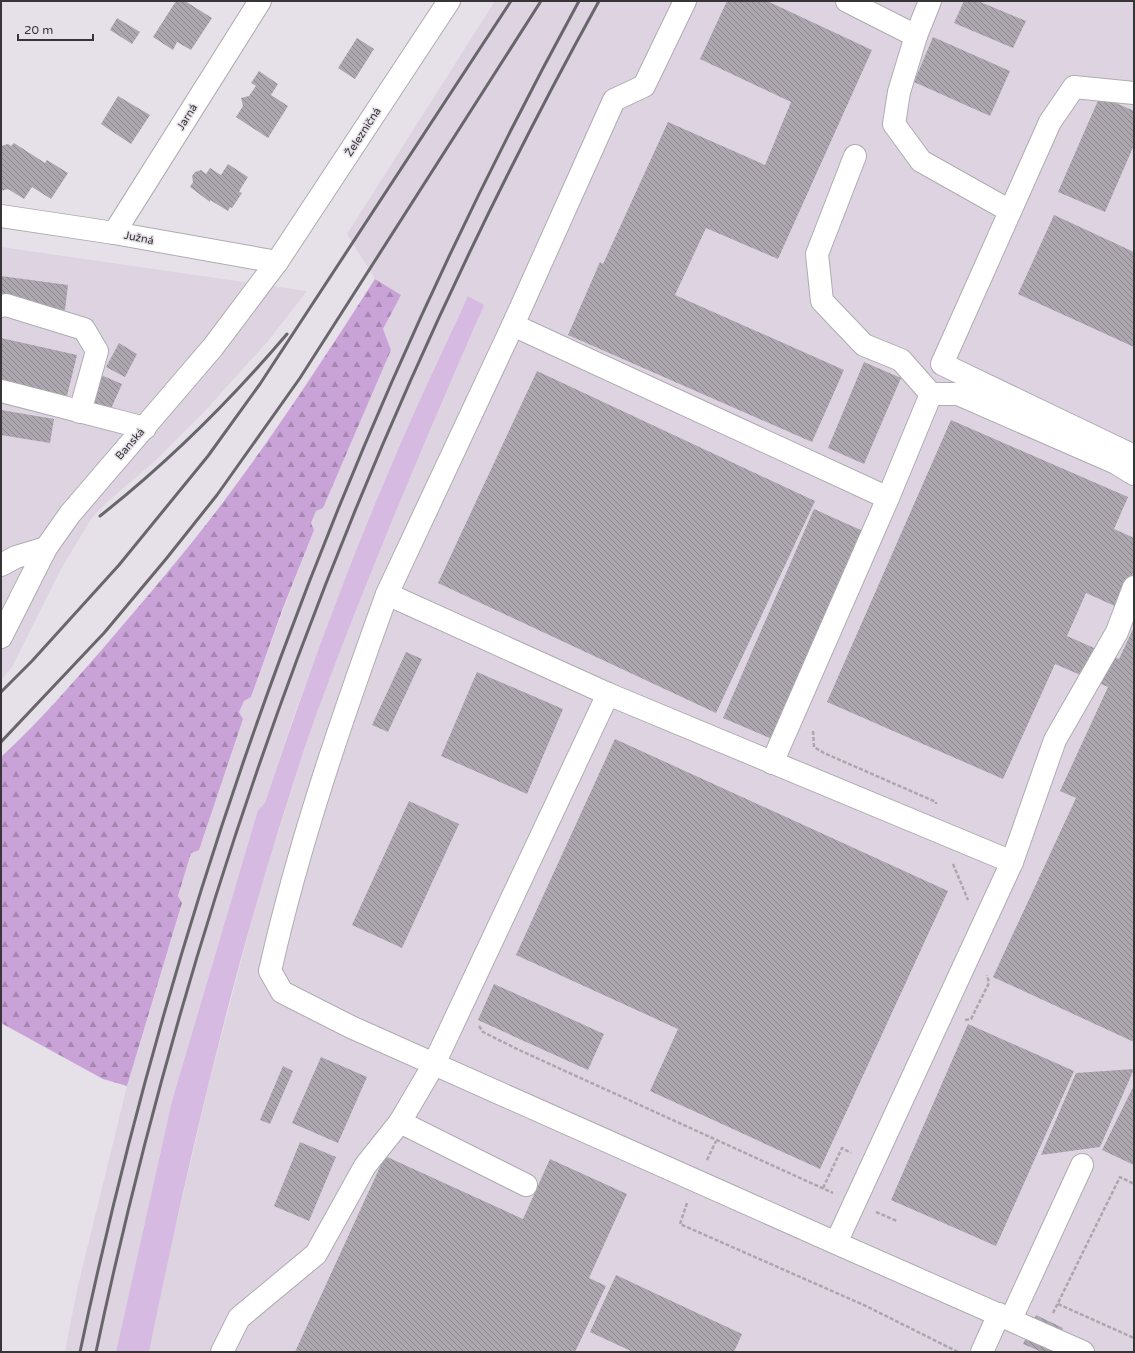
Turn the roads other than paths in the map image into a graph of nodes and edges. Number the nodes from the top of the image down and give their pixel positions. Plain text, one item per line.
1 (260, 1) edge
2 (449, 1) edge
3 (685, 1) edge
4 (847, 1) edge
5 (930, 1) edge
6 (916, 36) junction
7 (1134, 93) edge
8 (855, 156) dead end
9 (1010, 211) junction
10 (1, 216) edge
11 (114, 233) junction
12 (277, 262) junction
13 (1, 306) edge
14 (514, 326) junction
15 (1, 391) edge
16 (931, 394) junction
17 (80, 412) junction
18 (145, 428) junction
19 (1134, 456) edge
20 (1134, 474) edge
21 (888, 498) junction
22 (46, 548) junction
23 (1, 565) edge
24 (1134, 587) edge
25 (387, 594) junction
26 (1, 637) edge
27 (608, 694) junction
28 (772, 762) junction
29 (1012, 862) junction
30 (434, 1064) junction
31 (400, 1122) junction
32 (1082, 1165) dead end
33 (526, 1185) dead end
34 (836, 1243) junction
35 (1005, 1317) junction
36 (222, 1352) edge
37 (982, 1352) edge
38 (1083, 1352) edge

1 - 11 street, Jarná
2 - 12 street, Železničná
3 - 14 street
4 - 6 street
5 - 6 street
6 - 9 street
7 - 9 street
8 - 16 street
9 - 19 street
10 - 11 street, Južná
11 - 12 street, Južná
12 - 18 street, Banská
13 - 17 street
14 - 21 street
14 - 25 street
15 - 17 street
16 - 20 street
16 - 21 street
17 - 18 street
18 - 22 street, Banská
21 - 28 street
22 - 23 street
22 - 26 street, Banská
24 - 29 street
25 - 27 street
25 - 30 street
27 - 28 street
27 - 30 street
28 - 29 street
29 - 34 street
30 - 31 street
30 - 34 street
31 - 33 street
31 - 36 street
32 - 35 street
34 - 35 street
35 - 37 street
35 - 38 street

